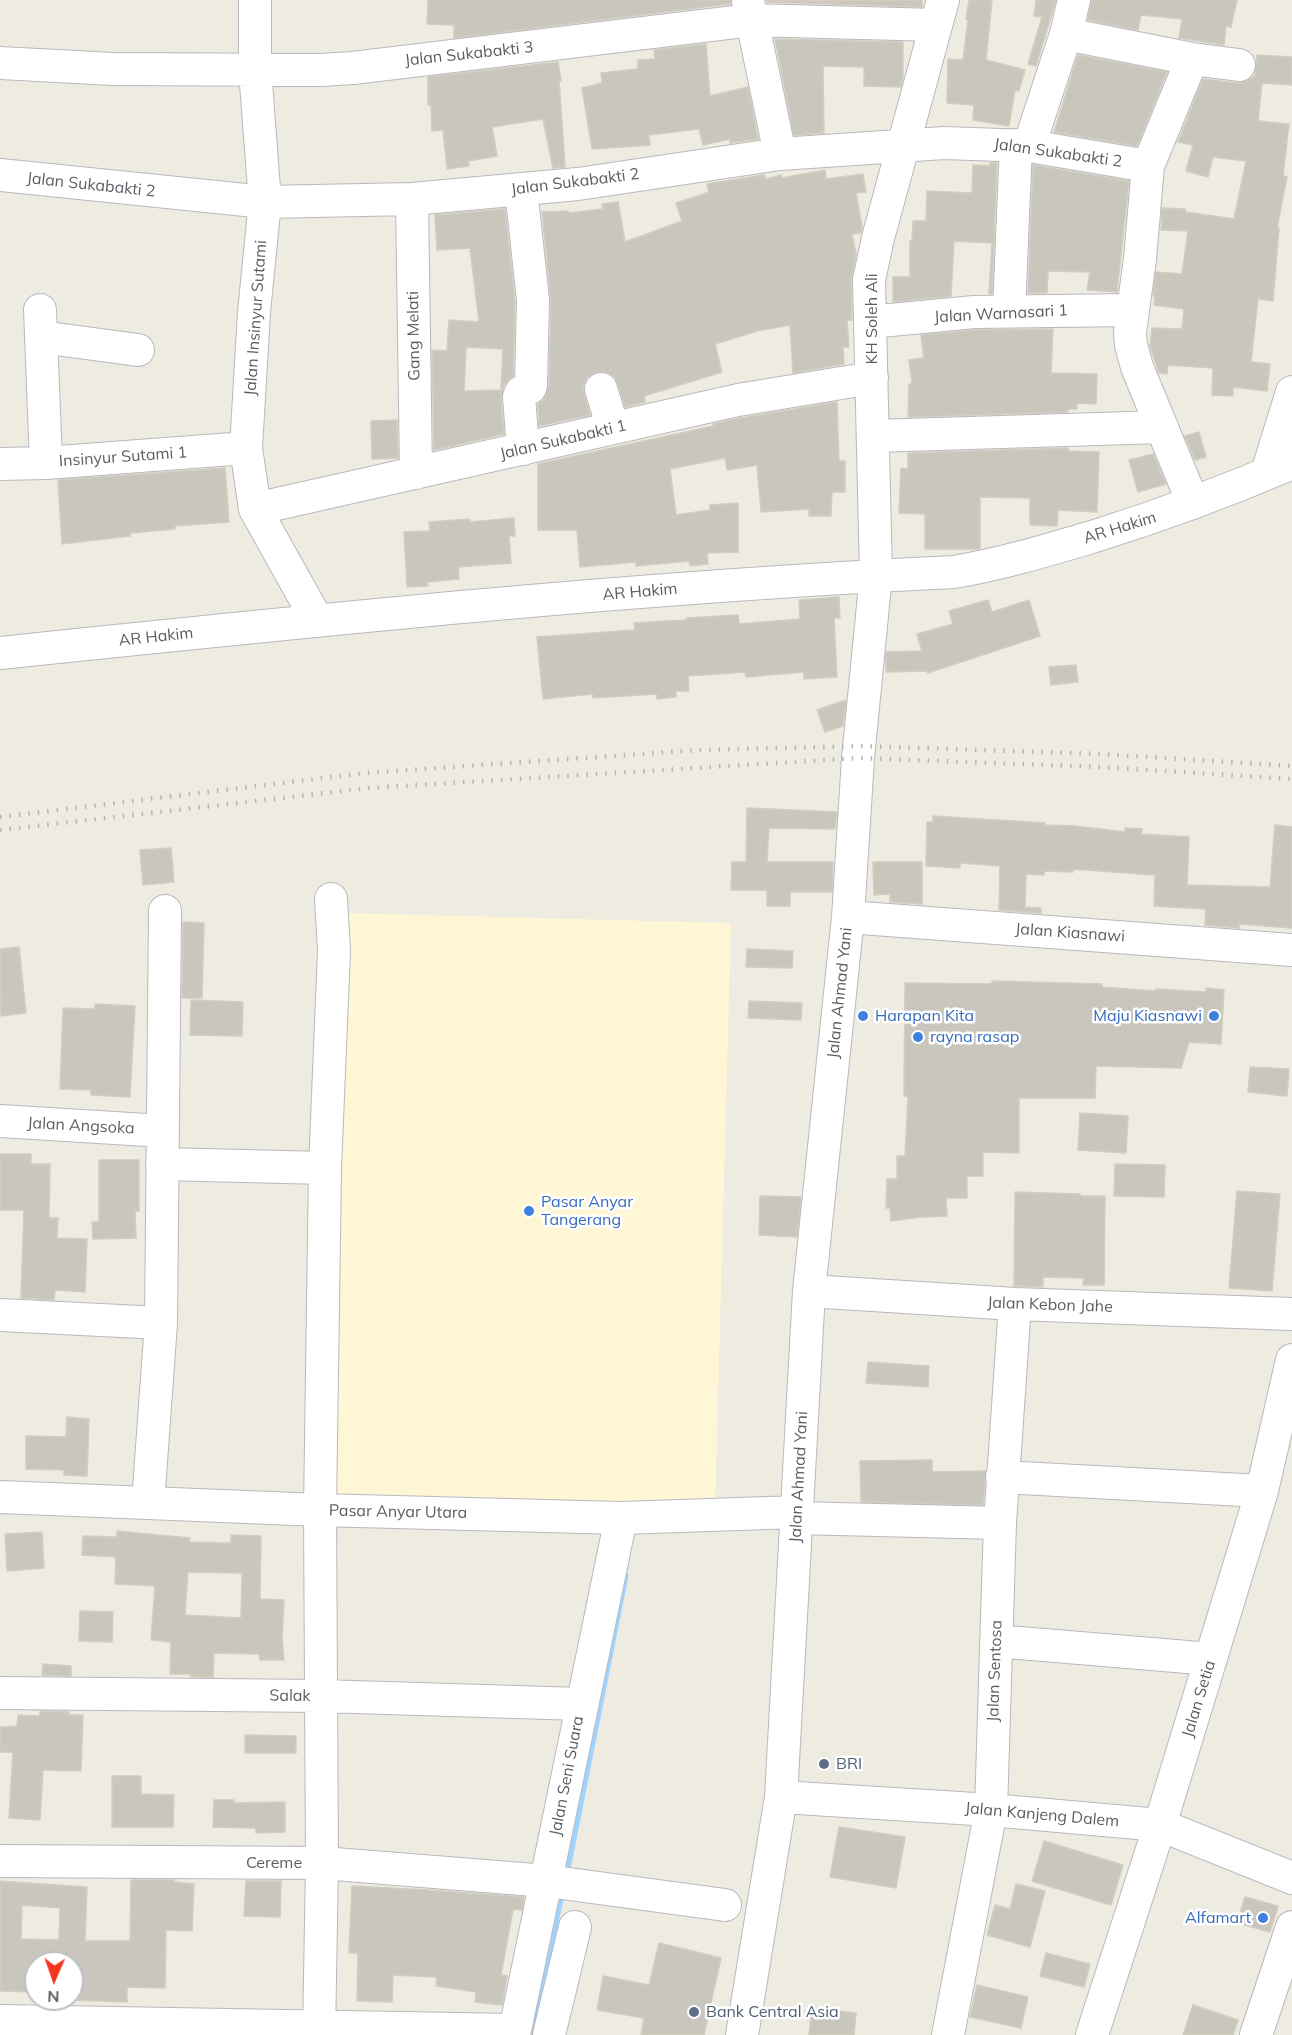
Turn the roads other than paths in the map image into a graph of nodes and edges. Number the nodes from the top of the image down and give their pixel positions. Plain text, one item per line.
1 (255, 0) edge
2 (1074, 0) edge
3 (750, 10) edge
4 (940, 12) edge
5 (1066, 34) junction
6 (1192, 59) junction
7 (0, 63) edge
8 (1239, 65) dead end
9 (255, 70) junction
10 (1023, 145) junction
11 (904, 147) junction
12 (780, 154) junction
13 (1148, 166) junction
14 (0, 175) edge
15 (521, 189) junction
16 (412, 199) junction
17 (265, 202) junction
18 (1132, 310) junction
19 (1009, 311) junction
20 (870, 322) junction
21 (138, 350) dead end
22 (872, 378) junction
23 (601, 389) dead end
24 (1292, 392) edge
25 (1162, 427) junction
26 (613, 428) junction
27 (873, 436) junction
28 (246, 448) junction
29 (523, 449) junction
30 (46, 463) junction
31 (0, 464) edge
32 (1280, 468) edge
33 (416, 473) junction
34 (1193, 503) junction
35 (255, 509) junction
36 (876, 575) junction
37 (317, 620) junction
38 (0, 653) edge
39 (331, 898) dead end
40 (165, 911) dead end
41 (848, 917) junction
42 (1292, 950) edge
43 (0, 1121) edge
44 (163, 1131) junction
45 (162, 1164) junction
46 (325, 1168) junction
47 (809, 1291) junction
48 (1015, 1304) junction
49 (1292, 1314) edge
50 (0, 1315) edge
51 (161, 1323) junction
52 (1292, 1360) edge
53 (1286, 1415) edge
54 (1002, 1477) junction
55 (1262, 1491) junction
56 (0, 1497) edge
57 (148, 1503) junction
58 (320, 1510) junction
59 (797, 1515) junction
60 (621, 1518) junction
61 (1000, 1523) junction
62 (996, 1641) junction
63 (1211, 1659) junction
64 (0, 1693) edge
65 (321, 1696) junction
66 (581, 1704) junction
67 (782, 1797) junction
68 (992, 1810) junction
69 (1160, 1825) junction
70 (0, 1861) edge
71 (322, 1863) junction
72 (1292, 1878) edge
73 (558, 1882) junction
74 (725, 1905) dead end
75 (574, 1927) dead end
76 (1292, 1927) edge
77 (0, 2021) edge
78 (319, 2030) edge
79 (515, 2032) edge
80 (549, 2035) edge
81 (742, 2035) edge
82 (948, 2035) edge
83 (1092, 2035) edge
84 (1256, 2035) edge

1 - 9 street, Jalan Insinyur Sutami
2 - 5 street
3 - 4 street, Jalan Sukabakti 3
3 - 9 street, Jalan Sukabakti 3
3 - 12 street
4 - 11 street, KH Soleh Ali
5 - 6 street
5 - 10 street
6 - 8 street
6 - 13 street
7 - 9 street, Jalan Sukabakti 3
9 - 17 street, Jalan Insinyur Sutami
10 - 11 street, Jalan Sukabakti 2
10 - 13 street, Jalan Sukabakti 2
10 - 19 street
11 - 12 street, Jalan Sukabakti 2
11 - 20 street, KH Soleh Ali
12 - 15 street, Jalan Sukabakti 2
13 - 18 street
14 - 17 street, Jalan Sukabakti 2
15 - 16 street, Jalan Sukabakti 2
15 - 29 street
16 - 17 street, Jalan Sukabakti 2
16 - 33 street, Gang Melati
17 - 28 street, Jalan Insinyur Sutami
18 - 19 street, Jalan Warnasari 1
18 - 25 street
19 - 20 street, Jalan Warnasari 1
20 - 22 street, KH Soleh Ali
21 - 30 street
22 - 26 street, Jalan Sukabakti 1
22 - 27 street, KH Soleh Ali
23 - 26 street
24 - 32 street
25 - 27 street
25 - 34 street
26 - 29 street, Jalan Sukabakti 1
27 - 36 street, KH Soleh Ali
28 - 30 street, Insinyur Sutami 1
28 - 35 street, Jalan Insinyur Sutami
29 - 33 street, Jalan Sukabakti 1
30 - 31 street, Insinyur Sutami 1
32 - 34 street, AR Hakim
33 - 35 street, Jalan Sukabakti 1
34 - 36 street, AR Hakim
35 - 37 street, Jalan Insinyur Sutami
36 - 37 street, AR Hakim
36 - 41 street, Jalan Ahmad Yani
37 - 38 street, AR Hakim
39 - 46 street
40 - 44 street
41 - 42 street, Jalan Kiasnawi
41 - 47 street, Jalan Ahmad Yani
43 - 44 street, Jalan Angsoka
44 - 45 street
45 - 46 street
45 - 51 street
46 - 58 street
47 - 48 street, Jalan Kebon Jahe
47 - 59 street, Jalan Ahmad Yani
48 - 49 street, Jalan Kebon Jahe
48 - 54 street, Jalan Sentosa
50 - 51 street
51 - 57 street
52 - 53 street, Jalan Setia
53 - 55 street, Jalan Setia
54 - 55 street
54 - 61 street, Jalan Sentosa
55 - 63 street, Jalan Setia
56 - 57 street, Pasar Anyar Utara
57 - 58 street, Pasar Anyar Utara
58 - 60 street, Pasar Anyar Utara
58 - 65 street
59 - 60 street, Pasar Anyar Utara
59 - 61 street, Pasar Anyar Utara
59 - 67 street, Jalan Ahmad Yani
60 - 66 street, Jalan Seni Suara
61 - 62 street, Jalan Sentosa
62 - 63 street
62 - 68 street, Jalan Sentosa
63 - 69 street, Jalan Setia
64 - 65 street, Salak
65 - 66 street, Salak
65 - 71 street
66 - 73 street, Jalan Seni Suara
67 - 68 street, Jalan Kanjeng Dalem
67 - 81 street, Jalan Ahmad Yani
68 - 69 street, Jalan Kanjeng Dalem
68 - 82 street, Jalan Sentosa
69 - 72 street, Jalan Kanjeng Dalem
69 - 83 street, Jalan Setia
70 - 71 street, Cereme
71 - 73 street, Cereme
71 - 78 street
73 - 74 street, Cereme
73 - 79 street, Jalan Seni Suara
75 - 80 street
76 - 84 street
77 - 78 street
78 - 79 street

